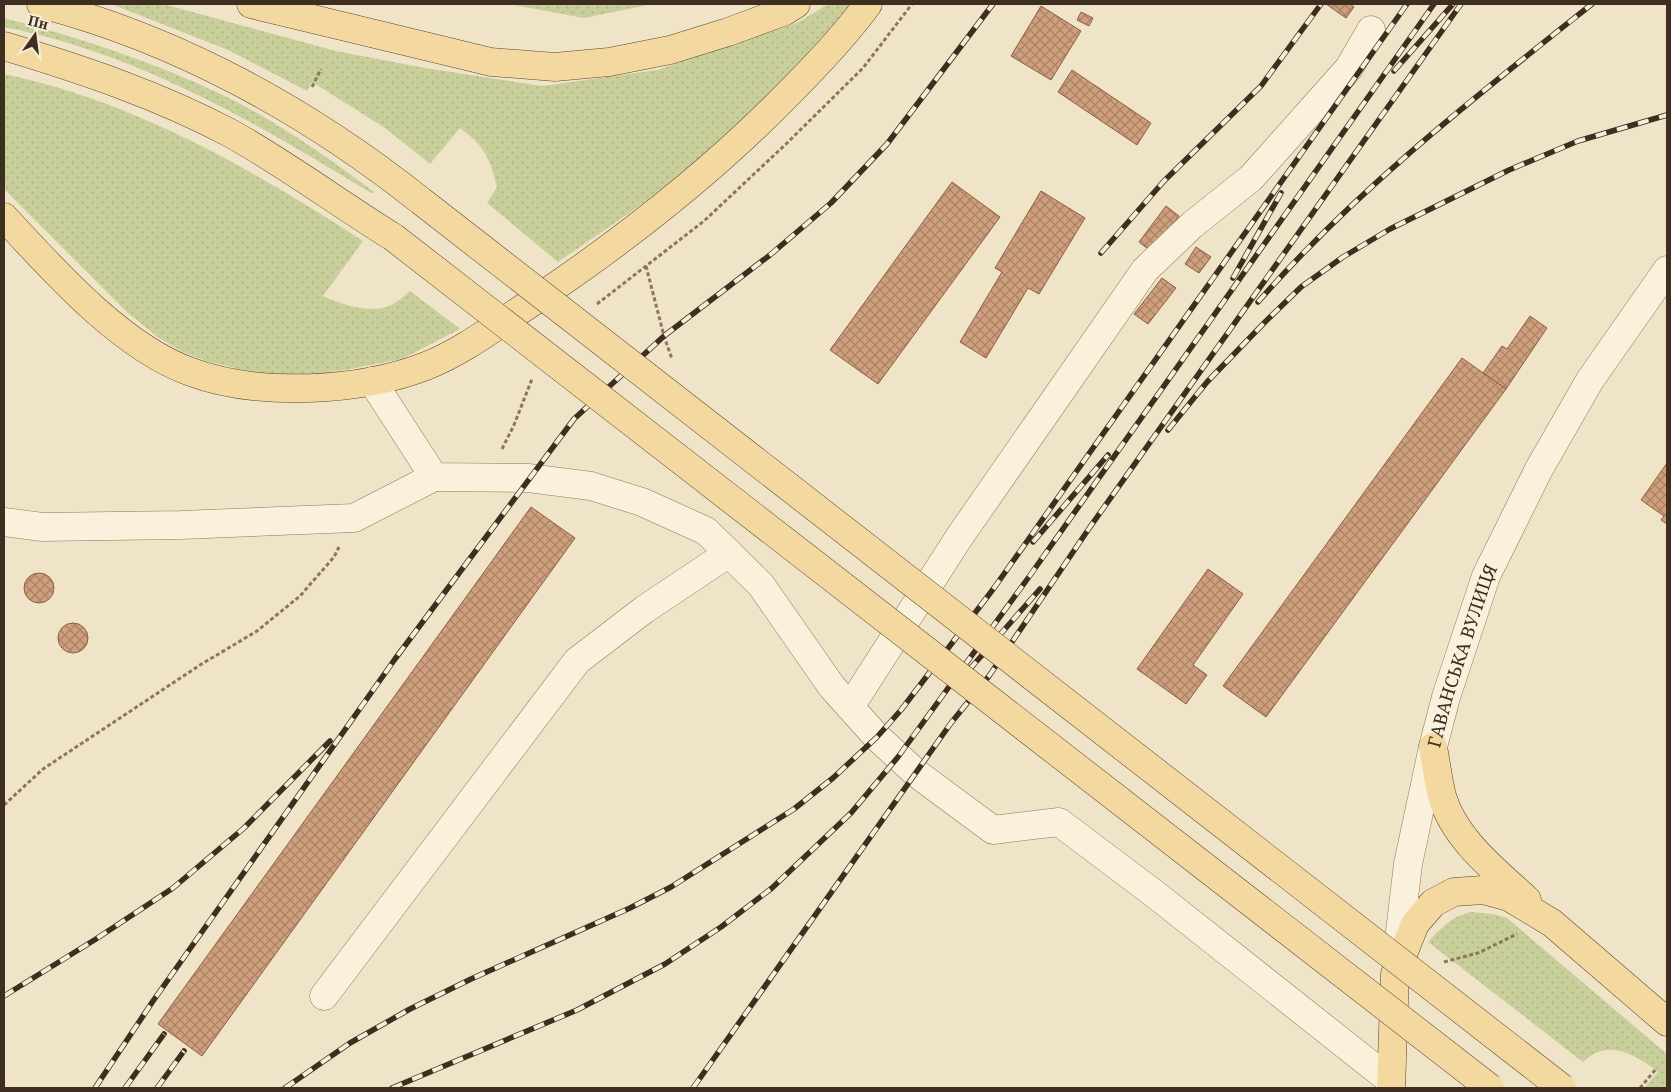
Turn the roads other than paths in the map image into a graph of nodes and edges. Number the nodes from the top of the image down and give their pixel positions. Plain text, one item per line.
1 (41, 4) edge
2 (251, 4) edge
3 (796, 4) edge
4 (868, 4) edge
5 (1371, 30) dead end
6 (4, 46) edge
7 (4, 217) edge
8 (1667, 270) edge
9 (372, 381) junction
10 (434, 477) junction
11 (4, 522) edge
12 (729, 553) junction
13 (850, 707) junction
14 (1433, 747) junction
15 (1552, 923) junction
16 (1395, 974) junction
17 (324, 996) dead end
18 (1667, 1022) edge
19 (1391, 1085) edge
20 (1490, 1088) edge
21 (1562, 1088) edge

1 - 21 main road, bridge
2 - 3 main road
4 - 9 main road
5 - 13 street
6 - 20 main road, bridge
7 - 9 main road
8 - 14 street, ГАВАНСЬКА ВУЛИЦЯ
9 - 10 street
10 - 11 street
10 - 12 street
12 - 13 street
12 - 17 street
13 - 19 street
14 - 15 main road
14 - 16 street, ГАВАНСЬКА ВУЛИЦЯ
15 - 16 main road
15 - 18 main road
16 - 19 main road, ГАВАНСЬКА ВУЛИЦЯ

